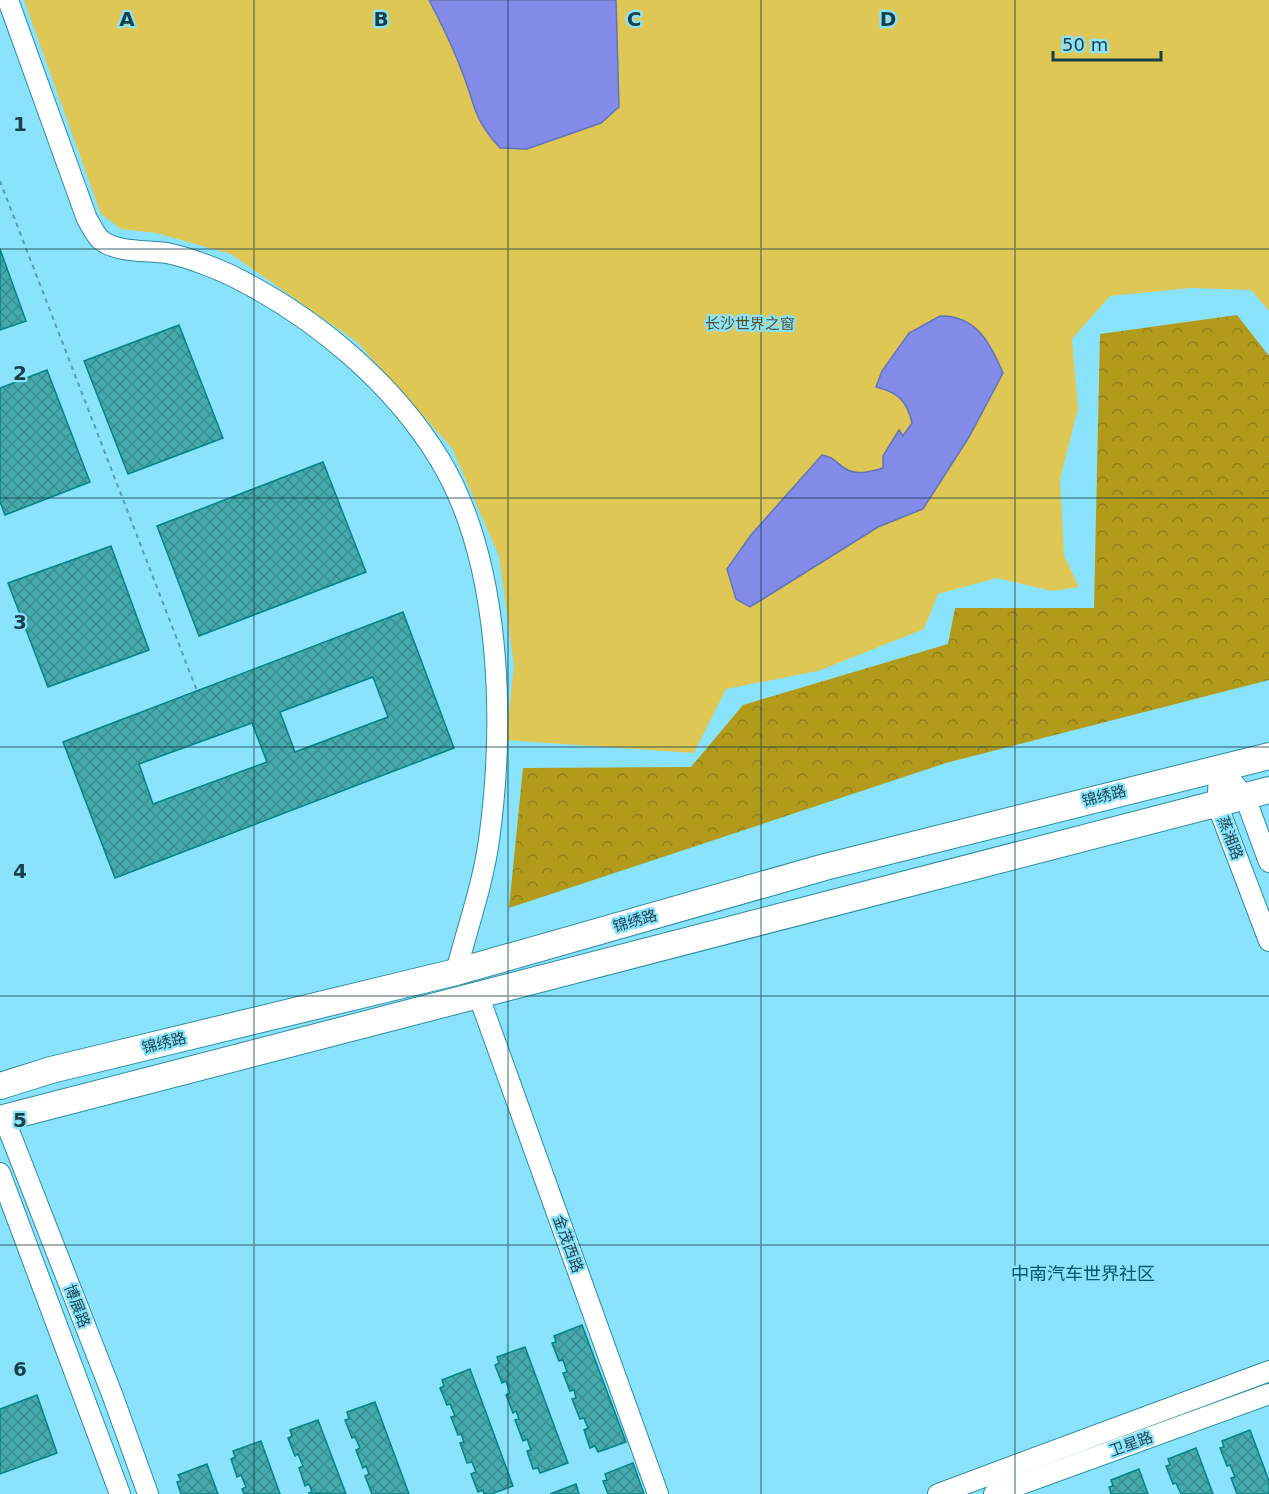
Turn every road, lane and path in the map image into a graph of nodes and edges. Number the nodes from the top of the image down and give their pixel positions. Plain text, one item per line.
1 (8, 0) edge
2 (0, 181) edge
3 (197, 691) dead end
4 (1269, 756) edge
5 (1220, 767) junction
6 (1269, 790) edge
7 (1245, 797) junction
8 (1217, 804) junction
9 (1269, 862) edge
10 (1269, 941) edge
11 (456, 972) junction
12 (478, 994) junction
13 (0, 1086) edge
14 (2, 1118) edge
15 (0, 1173) edge
16 (1269, 1371) edge
17 (1269, 1394) edge
18 (120, 1494) edge
19 (148, 1494) edge
20 (658, 1494) edge
21 (938, 1494) edge
22 (994, 1494) edge

1 - 11 street
2 - 3 path
4 - 5 main road, 锦绣路
5 - 7 street, 蒸湘路
5 - 8 street, 蒸湘路
5 - 11 main road, 锦绣路
6 - 7 main road, 锦绣路
7 - 8 main road, 锦绣路
7 - 9 street, 蒸湘路
8 - 10 street, 蒸湘路
8 - 12 main road, 锦绣路
11 - 13 main road, 锦绣路
12 - 14 main road, 锦绣路
12 - 20 street, 金茂西路
14 - 19 street, 博展路
15 - 18 street, 博展路
16 - 21 street
17 - 22 street, 卫星路

